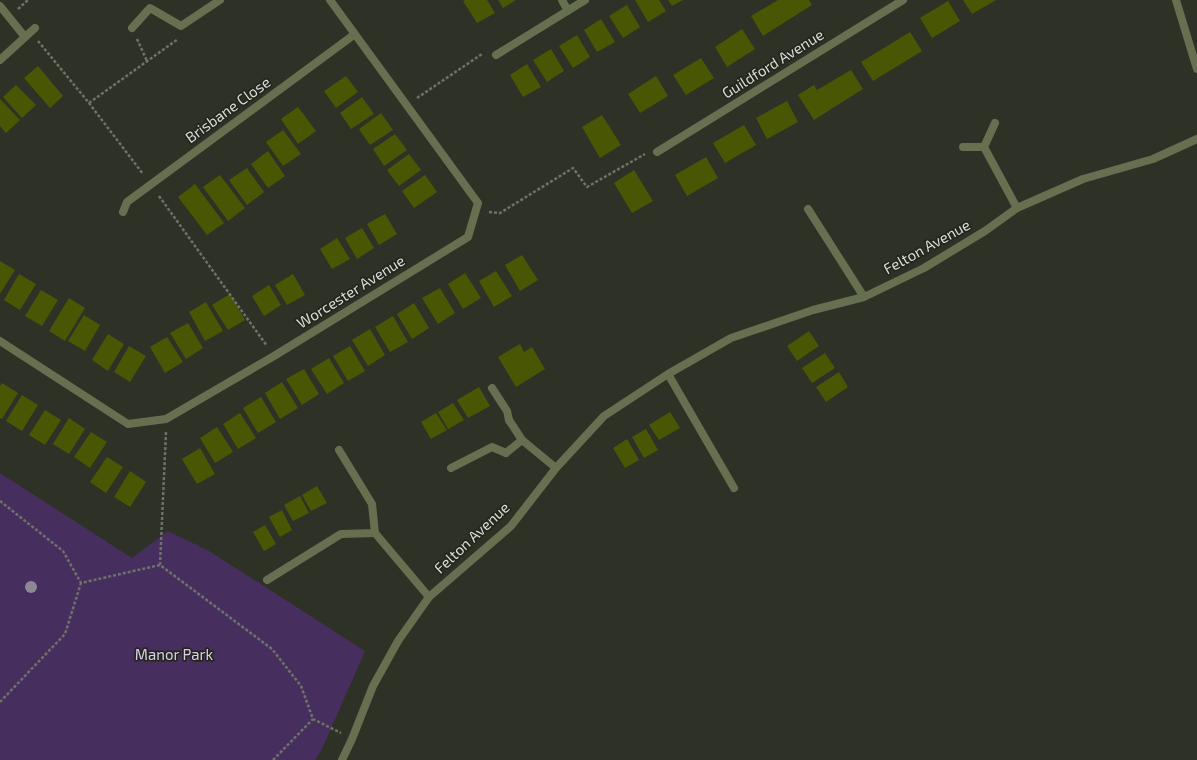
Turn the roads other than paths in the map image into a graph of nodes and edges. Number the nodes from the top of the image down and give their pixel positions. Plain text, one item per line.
1 (220, 0) edge
2 (330, 0) edge
3 (562, 0) edge
4 (585, 0) edge
5 (903, 0) edge
6 (1176, 0) edge
7 (0, 6) edge
8 (568, 11) junction
9 (35, 28) dead end
10 (132, 28) road end
11 (355, 34) junction
12 (25, 37) junction
13 (496, 55) road end
14 (0, 60) edge
15 (1197, 69) edge
16 (995, 123) dead end
17 (1197, 139) edge
18 (963, 146) dead end
19 (984, 147) junction
20 (657, 152) road end
21 (1018, 208) junction
22 (808, 209) dead end
23 (123, 212) dead end
24 (864, 297) junction
25 (0, 341) edge
26 (668, 374) junction
27 (492, 388) dead end
28 (522, 440) junction
29 (339, 450) dead end
30 (451, 468) dead end
31 (556, 468) junction
32 (734, 488) dead end
33 (375, 533) junction
34 (267, 580) dead end
35 (429, 597) junction
36 (342, 760) edge

1 - 10 street
2 - 11 street
3 - 8 street
4 - 8 street
5 - 20 street, Guildford Avenue
6 - 15 street
7 - 12 street
8 - 13 street
9 - 12 street
11 - 23 street, Brisbane Close
11 - 25 street, Worcester Avenue
12 - 14 street
16 - 19 street
17 - 21 street, Felton Avenue
18 - 19 street
19 - 21 street
21 - 24 street, Felton Avenue
22 - 24 street
24 - 26 street, Felton Avenue
26 - 31 street, Felton Avenue
26 - 32 street
27 - 28 street
28 - 30 street
28 - 31 street
29 - 33 street
31 - 35 street, Felton Avenue
33 - 34 street
33 - 35 street
35 - 36 street, Felton Avenue

